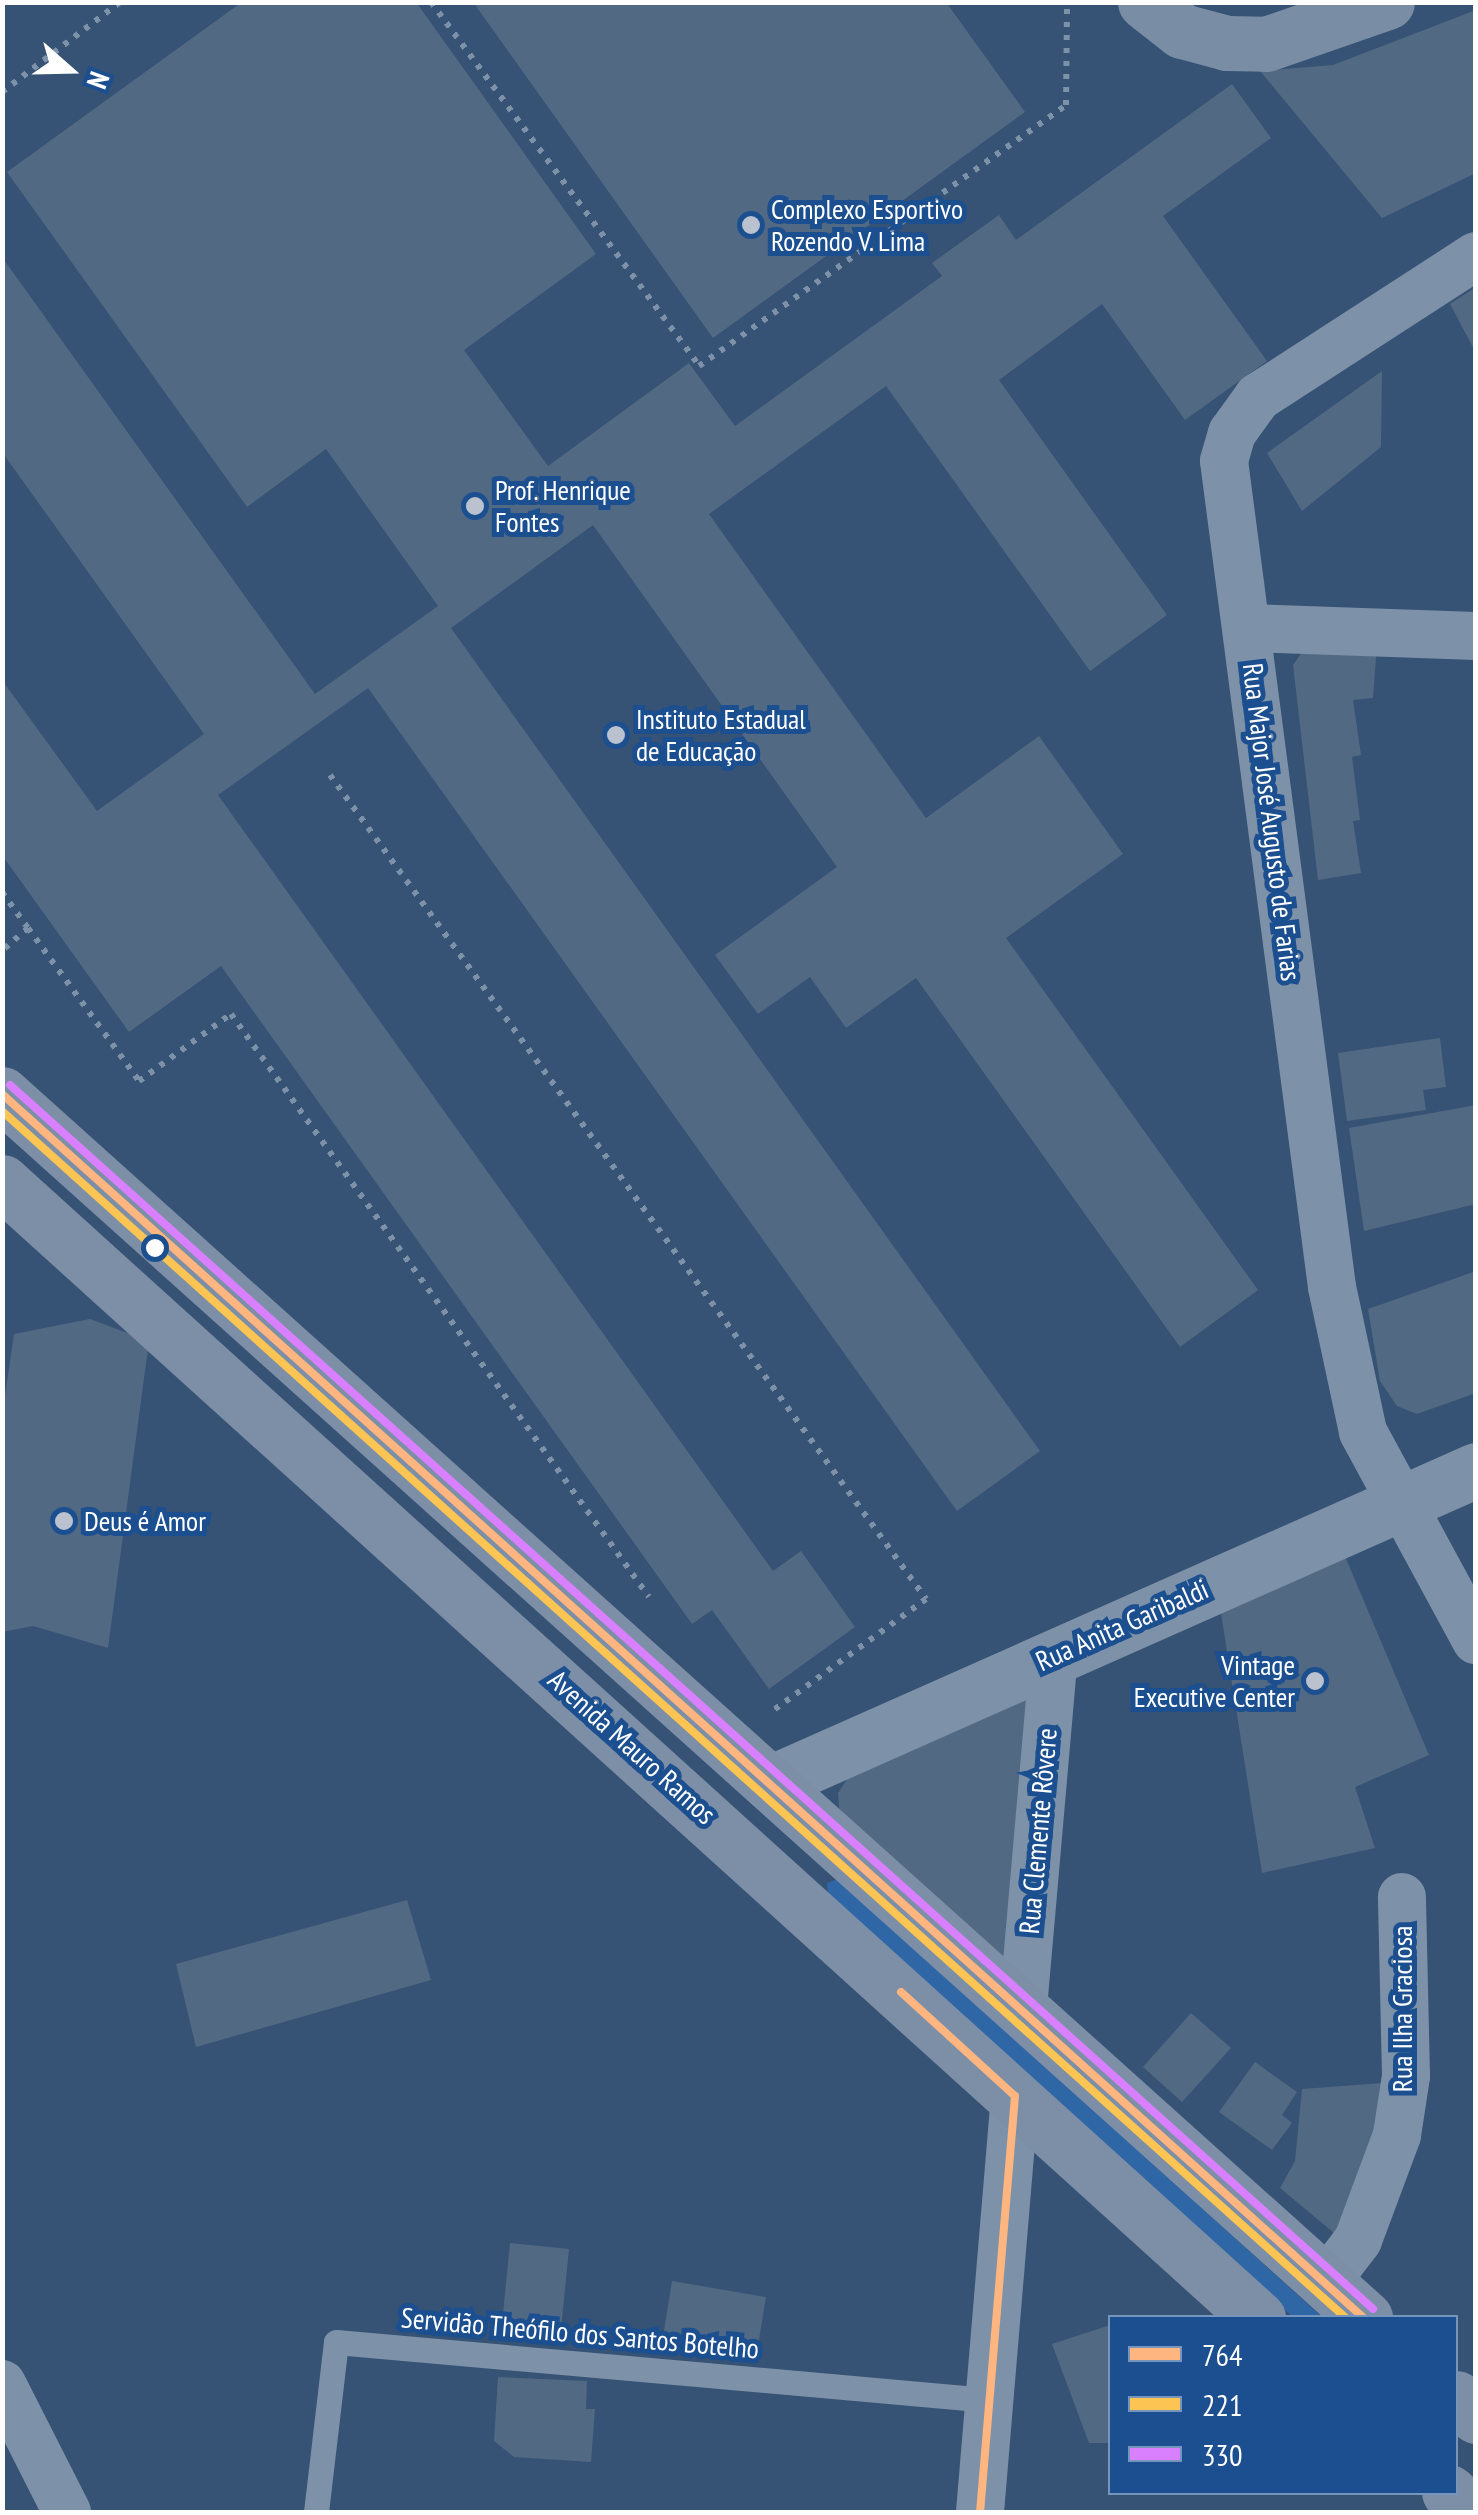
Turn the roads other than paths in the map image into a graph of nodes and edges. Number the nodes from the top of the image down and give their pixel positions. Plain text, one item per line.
1 (1145, 2) edge
2 (1387, 2) edge
3 (1476, 256) edge
4 (1247, 628) junction
5 (1476, 636) edge
6 (2, 1094) edge
7 (2, 1182) edge
8 (1476, 1470) edge
9 (1398, 1503) junction
10 (1476, 1640) edge
11 (1054, 1655) junction
12 (770, 1783) junction
13 (725, 1831) junction
14 (1402, 1897) dead end
15 (1023, 2008) junction
16 (1015, 2096) junction
17 (1346, 2300) edge
18 (1255, 2315) edge
19 (2, 2384) edge
20 (989, 2400) junction
21 (1451, 2495) edge
22 (66, 2512) edge
23 (316, 2512) edge
24 (980, 2512) edge
25 (1470, 2512) edge

1 - 2 main road
3 - 4 street, Rua Major José Augusto de Farias
4 - 5 street
4 - 9 street, Rua Major José Augusto de Farias
6 - 12 main road
7 - 13 main road, Avenida Mauro Ramos
8 - 9 street, Rua Anita Garibaldi
9 - 10 street, Rua Major José Augusto de Farias
9 - 11 street, Rua Anita Garibaldi
11 - 12 street, Rua Anita Garibaldi
11 - 15 street, Rua Clemente Rôvere
12 - 13 main road
12 - 15 main road
13 - 16 main road, Avenida Mauro Ramos
14 - 17 street, Rua Ilha Graciosa
15 - 17 main road
16 - 18 main road, Avenida Mauro Ramos
16 - 20 street
19 - 22 street
20 - 23 lane, Servidão Theófilo dos Santos Botelho
20 - 24 street
21 - 25 main road

